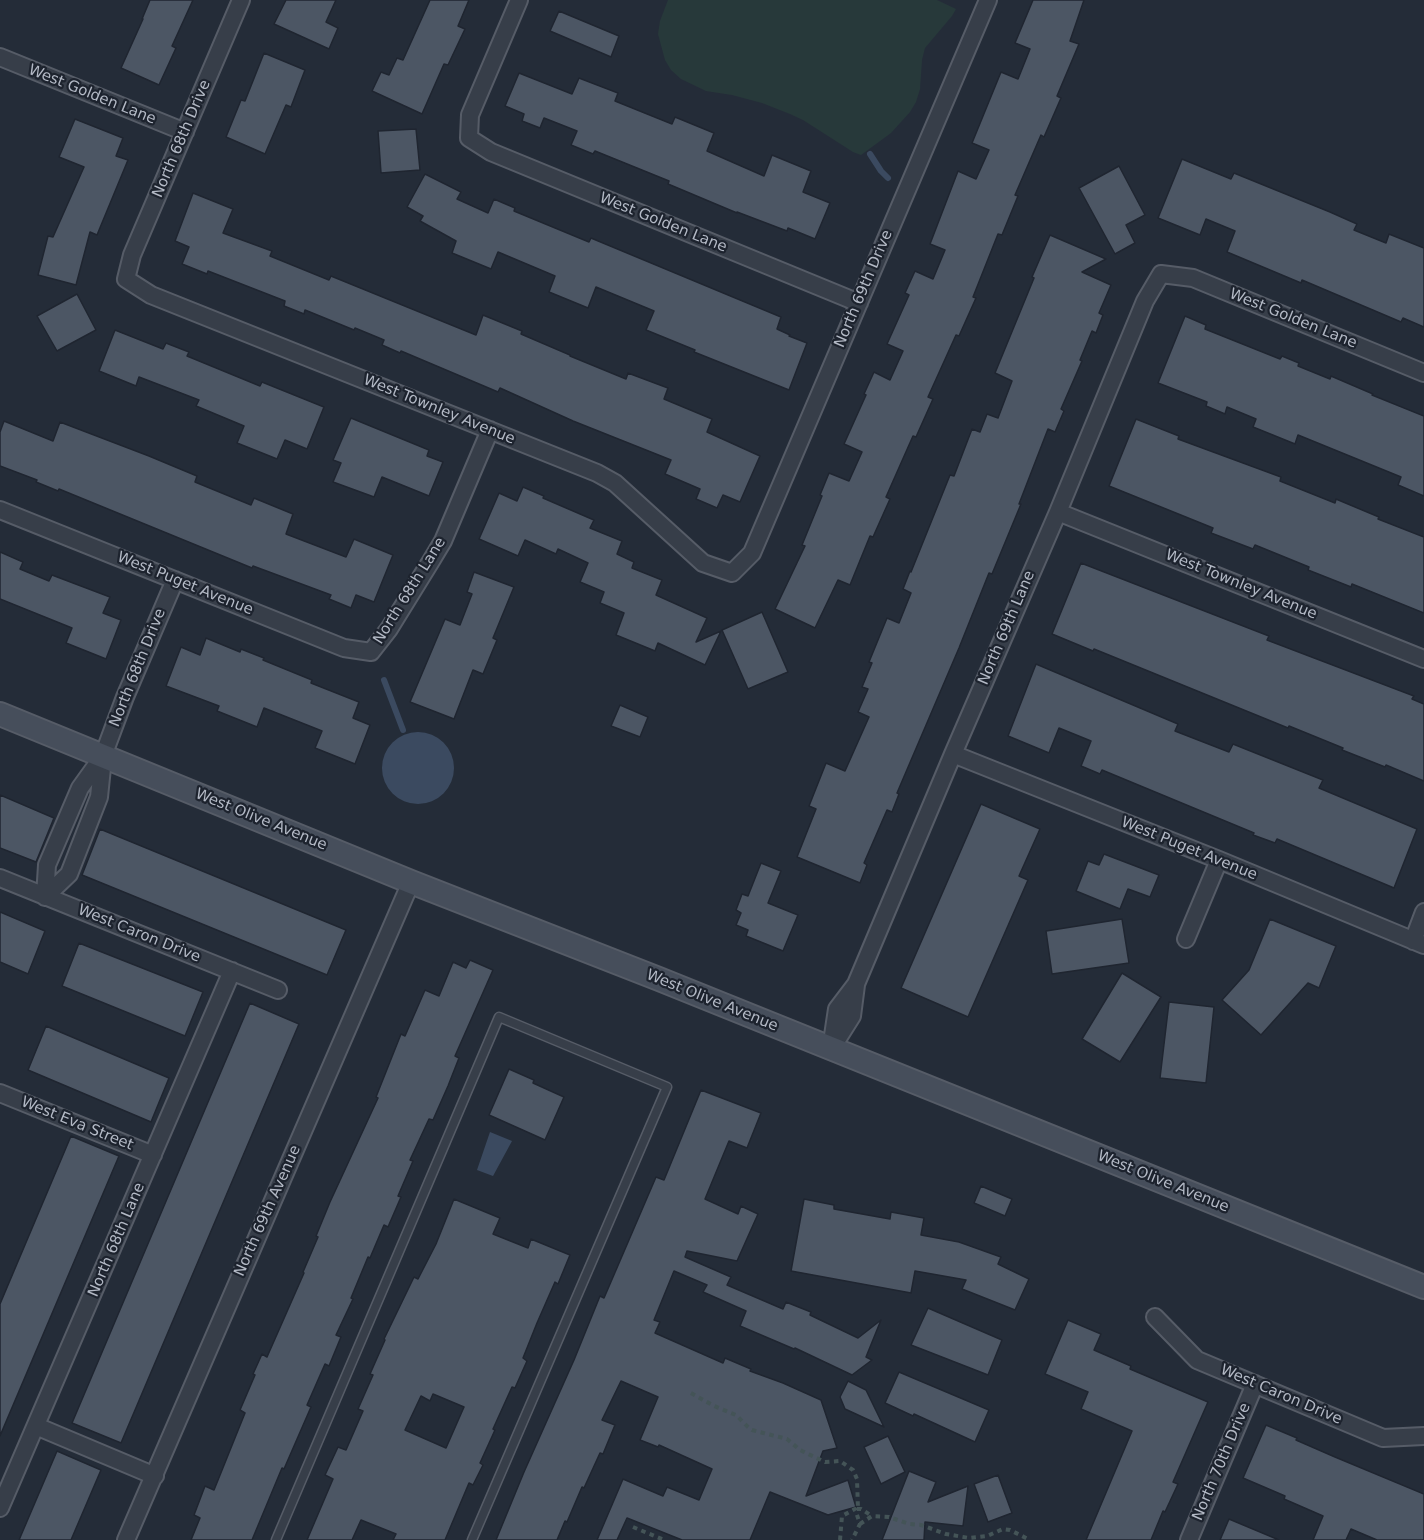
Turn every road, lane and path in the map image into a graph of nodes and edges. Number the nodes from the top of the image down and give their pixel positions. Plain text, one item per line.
1 (240, 0) edge
2 (519, 0) edge
3 (988, 0) edge
4 (0, 57) edge
5 (185, 132) junction
6 (1161, 274) joint
7 (126, 279) joint
8 (859, 303) junction
9 (1424, 373) edge
10 (490, 430) junction
11 (0, 510) edge
12 (1058, 512) junction
13 (732, 573) joint
14 (175, 580) junction
15 (371, 652) joint
16 (1424, 659) edge
17 (0, 714) edge
18 (953, 754) junction
19 (103, 756) junction
20 (1219, 860) junction
21 (0, 878) edge
22 (411, 882) junction
23 (45, 897) junction
24 (1424, 912) edge
25 (1186, 939) dead end
26 (1418, 943) edge
27 (232, 971) junction
28 (278, 990) dead end
29 (831, 1049) junction
30 (0, 1093) edge
31 (153, 1155) junction
32 (1424, 1287) edge
33 (1155, 1317) dead end
34 (1255, 1384) junction
35 (691, 1393) dead end
36 (36, 1426) junction
37 (1424, 1436) edge
38 (155, 1476) junction
39 (0, 1508) edge
40 (857, 1509) junction
41 (872, 1516) junction
42 (860, 1524) junction
43 (633, 1527) dead end
44 (126, 1540) edge
45 (276, 1540) edge
46 (472, 1540) edge
47 (664, 1540) edge
48 (840, 1540) edge
49 (852, 1540) edge
50 (1030, 1540) edge
51 (1189, 1540) edge

1 - 5 street, North 68th Drive
2 - 8 street, West Golden Lane
3 - 8 street, North 69th Drive
4 - 5 street, West Golden Lane
5 - 7 street, North 68th Drive
6 - 9 street, West Golden Lane
6 - 12 street, North 69th Lane
7 - 10 street, West Townley Avenue
8 - 13 street, North 69th Drive
10 - 13 street, West Townley Avenue
10 - 15 street, North 68th Lane
11 - 14 street, West Puget Avenue
12 - 16 street, West Townley Avenue
12 - 18 street, North 69th Lane
14 - 15 street, West Puget Avenue
14 - 19 street, North 68th Drive
17 - 19 main road, West Olive Avenue
18 - 20 street, West Puget Avenue
18 - 29 street, North 69th Lane
19 - 22 main road, West Olive Avenue
19 - 23 street, North 68th Drive
19 - 23 street, North 68th Drive
20 - 25 street
20 - 26 street, West Puget Avenue
21 - 23 street, West Caron Drive
22 - 29 main road, West Olive Avenue
22 - 38 street, North 69th Avenue
23 - 27 street, West Caron Drive
24 - 26 street
27 - 28 street, West Caron Drive
27 - 31 street, North 68th Lane
29 - 32 main road, West Olive Avenue
30 - 31 street, West Eva Street
31 - 36 street, North 68th Lane
33 - 34 street, West Caron Drive
34 - 37 street, West Caron Drive
34 - 51 street, North 70th Drive
35 - 40 path
36 - 38 street
36 - 39 street, North 68th Lane
38 - 44 street, North 69th Avenue
40 - 41 path
40 - 42 path
40 - 48 path
41 - 42 path
41 - 50 path
42 - 49 path
43 - 47 path
45 - 46 lane

